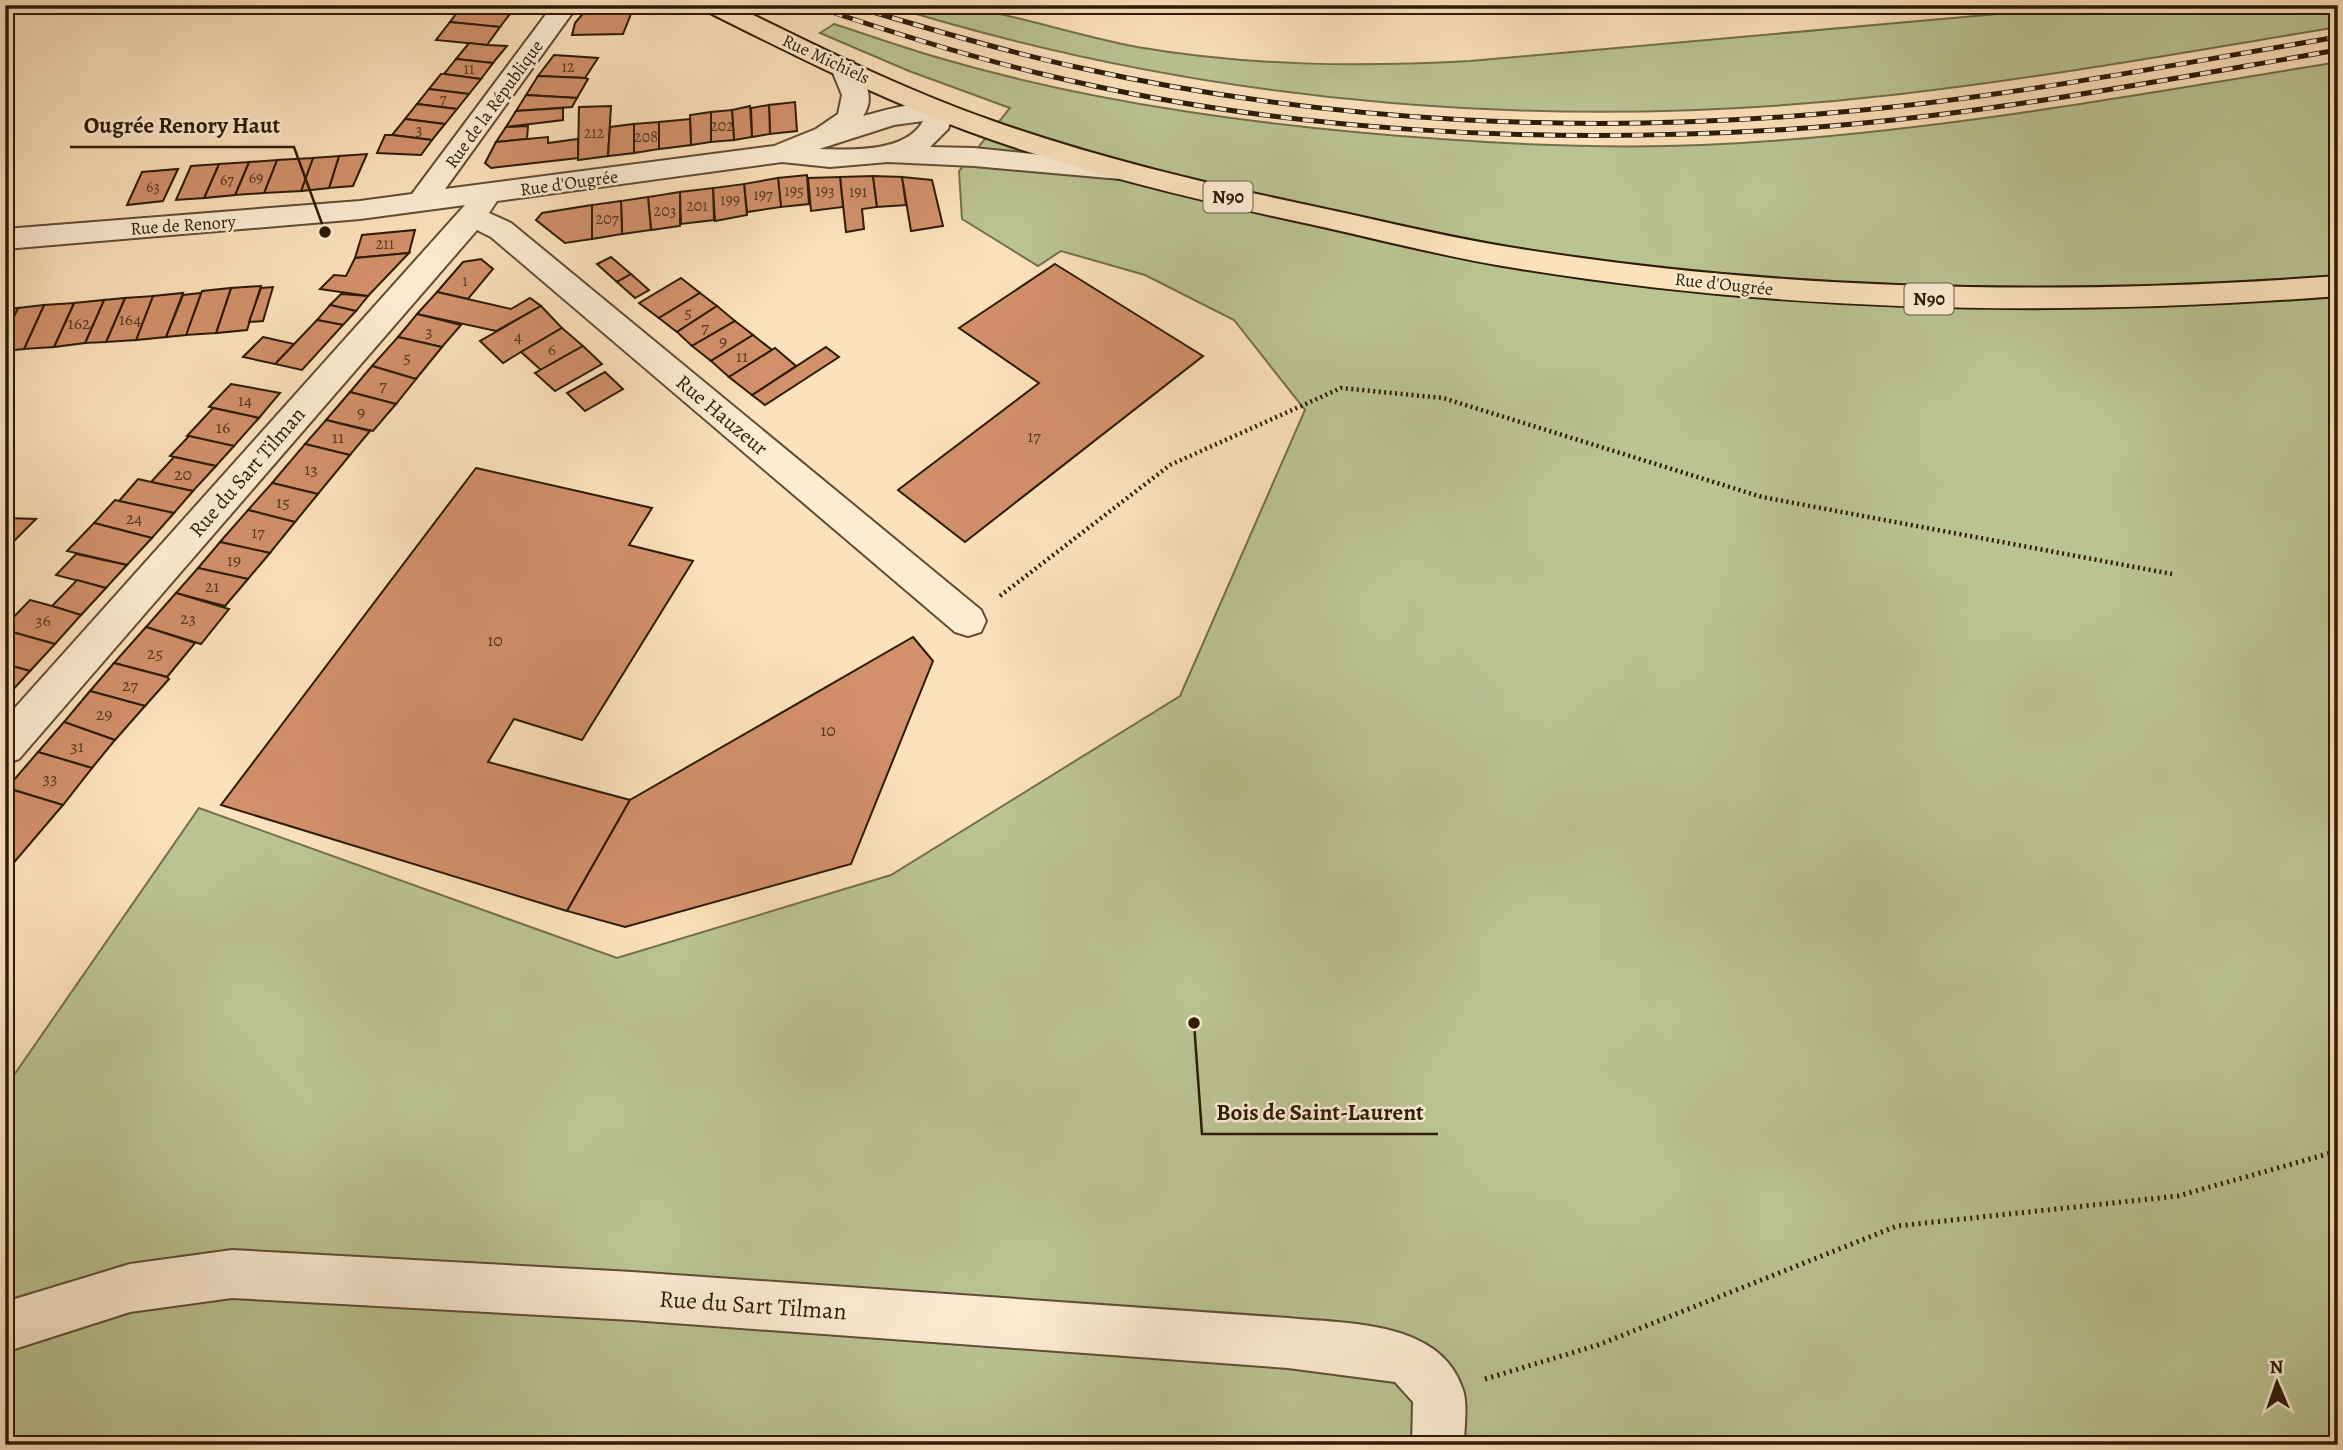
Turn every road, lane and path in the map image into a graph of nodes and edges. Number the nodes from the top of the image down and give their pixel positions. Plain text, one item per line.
1 (566, 5) edge
2 (712, 5) edge
3 (844, 68) junction
4 (940, 111) junction
5 (828, 136) junction
6 (778, 154) junction
7 (867, 156) junction
8 (1120, 170) junction
9 (421, 202) junction
10 (480, 206) junction
11 (360, 210) joint
12 (5, 239) edge
13 (2338, 286) edge
14 (2172, 574) dead end
15 (968, 621) joint
16 (5, 747) edge
17 (2338, 1152) edge
18 (5, 1327) edge
19 (1439, 1393) junction
20 (1438, 1445) edge

1 - 9 street, Rue de la République
2 - 3 main road, Rue Michiels / N90
3 - 4 main road, Rue Michiels / N90
3 - 5 street, Rue d'Ougrée
4 - 5 street, Rue d'Ougrée
4 - 7 street, Rue d'Ougrée
4 - 8 main road, Rue d'Ougrée / N90
5 - 6 street, Rue d'Ougrée
6 - 7 street, Rue d'Ougrée
6 - 10 street, Rue d'Ougrée
7 - 8 street, Rue d'Ougrée
8 - 13 main road, Rue d'Ougrée / N90
9 - 10 street, Rue d'Ougrée
9 - 11 street, Rue d'Ougrée
10 - 15 street, Rue Hauzeur
10 - 16 street, Rue du Sart Tilman
11 - 12 street, Rue de Renory
14 - 15 path
17 - 19 path
18 - 19 street, Rue du Sart Tilman
19 - 20 street

